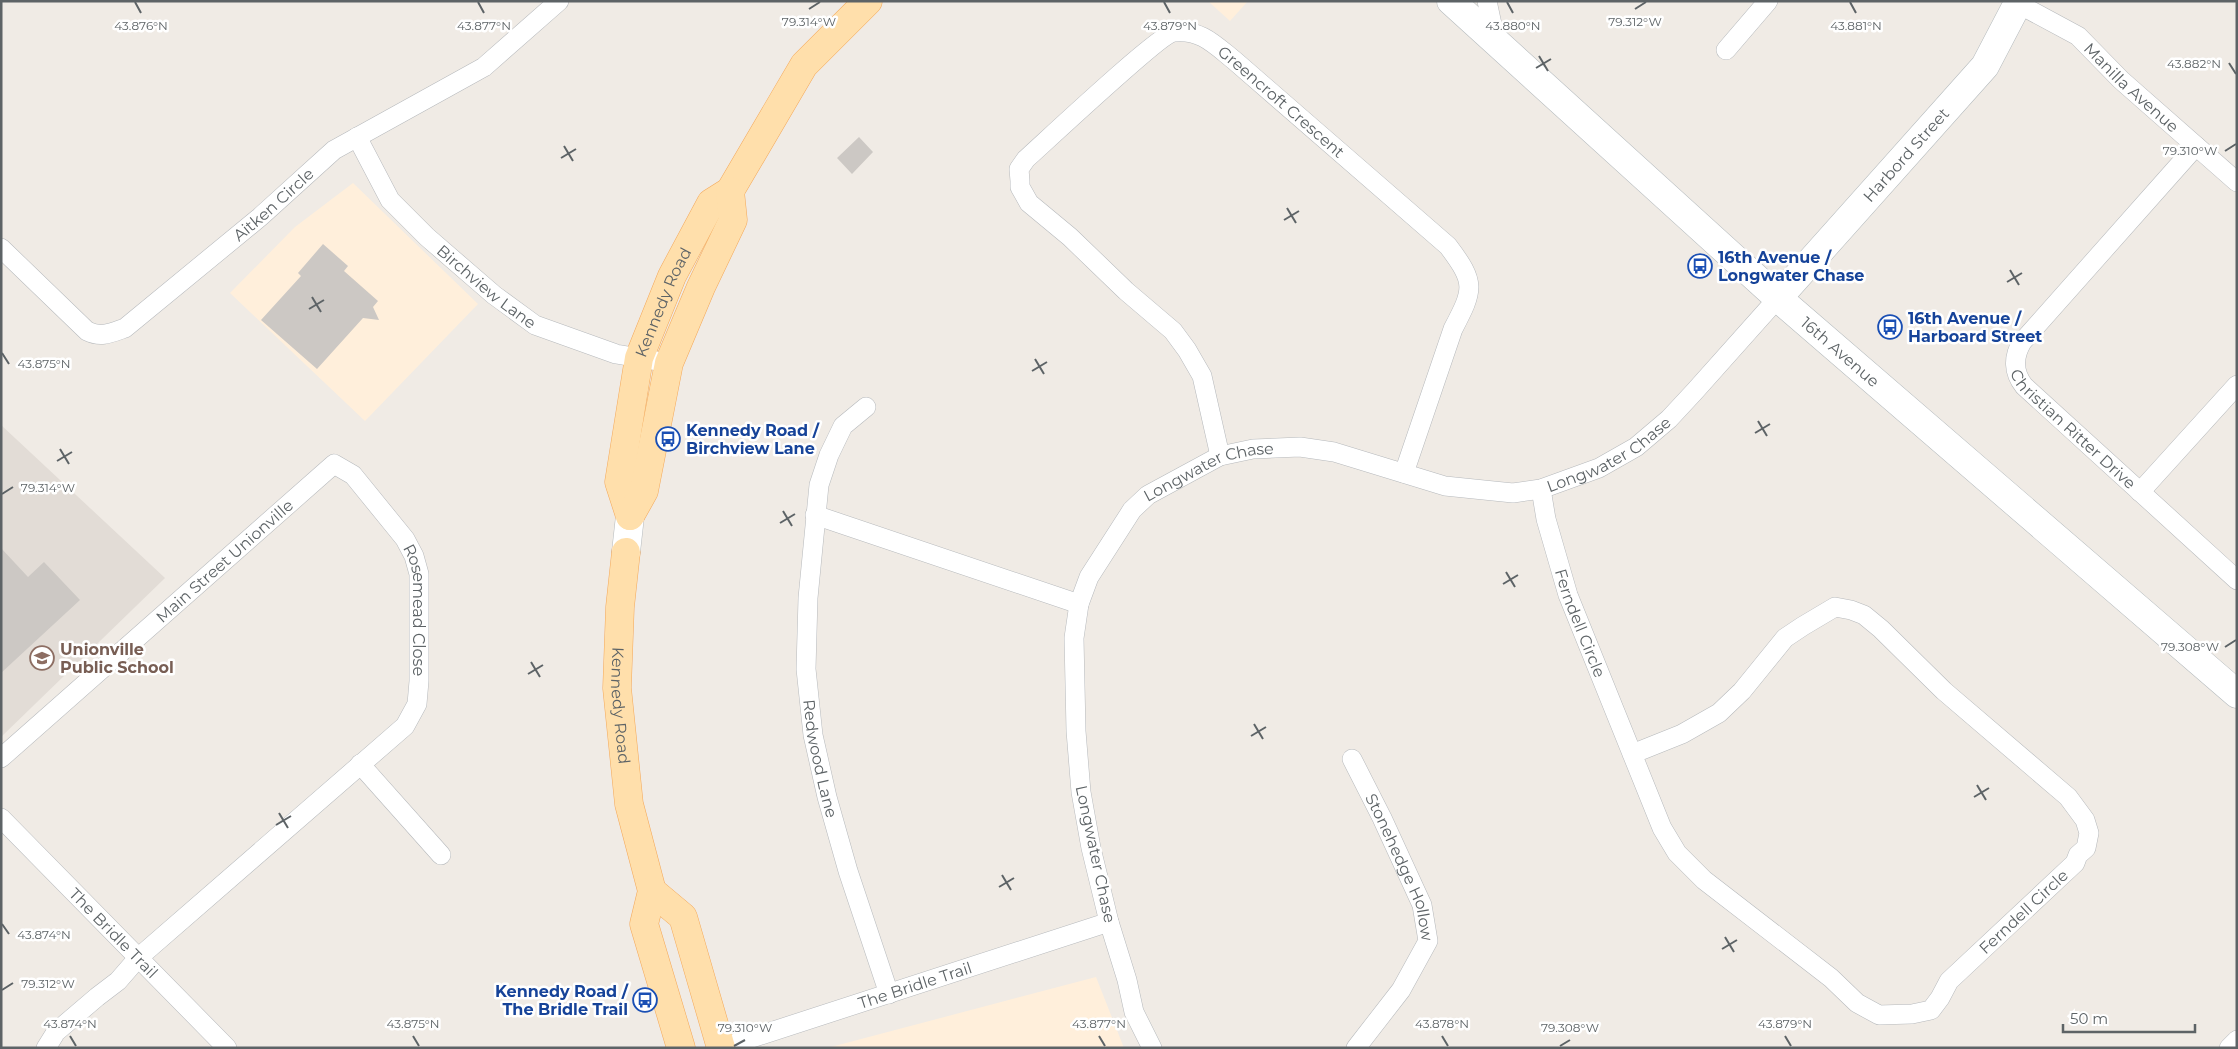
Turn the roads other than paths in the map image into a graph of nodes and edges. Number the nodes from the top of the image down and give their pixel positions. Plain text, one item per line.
1 (559, 1) edge
2 (868, 1) edge
3 (1451, 1) edge
4 (1487, 1) edge
5 (1768, 1) edge
6 (2017, 2) edge
7 (1502, 48) junction
8 (1726, 50) dead end
9 (357, 137) junction
10 (2196, 146) junction
11 (2237, 182) edge
12 (730, 191) junction
13 (1, 248) edge
14 (1778, 298) junction
15 (639, 358) junction
16 (669, 363) junction
17 (2237, 385) edge
18 (866, 406) dead end
19 (1220, 456) junction
20 (334, 464) joint
21 (1404, 473) junction
22 (1541, 489) junction
23 (2140, 492) junction
24 (815, 515) junction
25 (630, 516) junction
26 (2237, 580) edge
27 (1079, 604) junction
28 (2237, 694) edge
29 (1632, 754) junction
30 (1, 758) edge
31 (1352, 759) dead end
32 (360, 764) junction
33 (1, 818) edge
34 (441, 855) dead end
35 (652, 891) junction
36 (1109, 922) junction
37 (138, 958) junction
38 (888, 994) junction
39 (2237, 1040) edge
40 (46, 1048) edge
41 (227, 1048) edge
42 (680, 1048) edge
43 (721, 1048) edge
44 (1152, 1048) edge
45 (1356, 1048) edge
46 (2229, 1048) edge

1 - 9 street, Aitken Circle
2 - 12 main road, Kennedy Road
3 - 7 main road, 16th Avenue
4 - 7 street
5 - 8 street
6 - 10 street, Manilla Avenue
6 - 14 main road, Harbord Street
7 - 14 main road, 16th Avenue
9 - 13 street, Aitken Circle
9 - 15 street, Birchview Lane
10 - 11 street, Manilla Avenue
10 - 23 street, Christian Ritter Drive
12 - 15 main road, Kennedy Road
12 - 16 main road, Kennedy Road
14 - 22 street, Longwater Chase
14 - 28 main road, 16th Avenue
15 - 16 street, Birchview Lane
15 - 25 main road, Kennedy Road
16 - 25 main road, Kennedy Road
17 - 23 street
18 - 24 street, Redwood Lane
19 - 21 street, Longwater Chase
19 - 21 street, Greencroft Crescent
19 - 27 street, Longwater Chase
20 - 30 street, Main Street Unionville
20 - 32 street, Rosemead Close
21 - 22 street, Longwater Chase
22 - 29 street, Ferndell Circle
23 - 26 street, Christian Ritter Drive
24 - 27 street
24 - 38 street, Redwood Lane
25 - 35 main road, Kennedy Road
27 - 36 street, Longwater Chase
29 - 29 street, Ferndell Circle
31 - 45 street, Stonehedge Hollow
32 - 34 street
32 - 37 street, Rosemead Close
33 - 37 street, The Bridle Trail
35 - 42 main road, Kennedy Road
35 - 43 main road
36 - 38 street, The Bridle Trail
36 - 44 street, Longwater Chase
37 - 40 street, Rosemead Close
37 - 41 street, The Bridle Trail
38 - 43 street, The Bridle Trail
39 - 46 street

